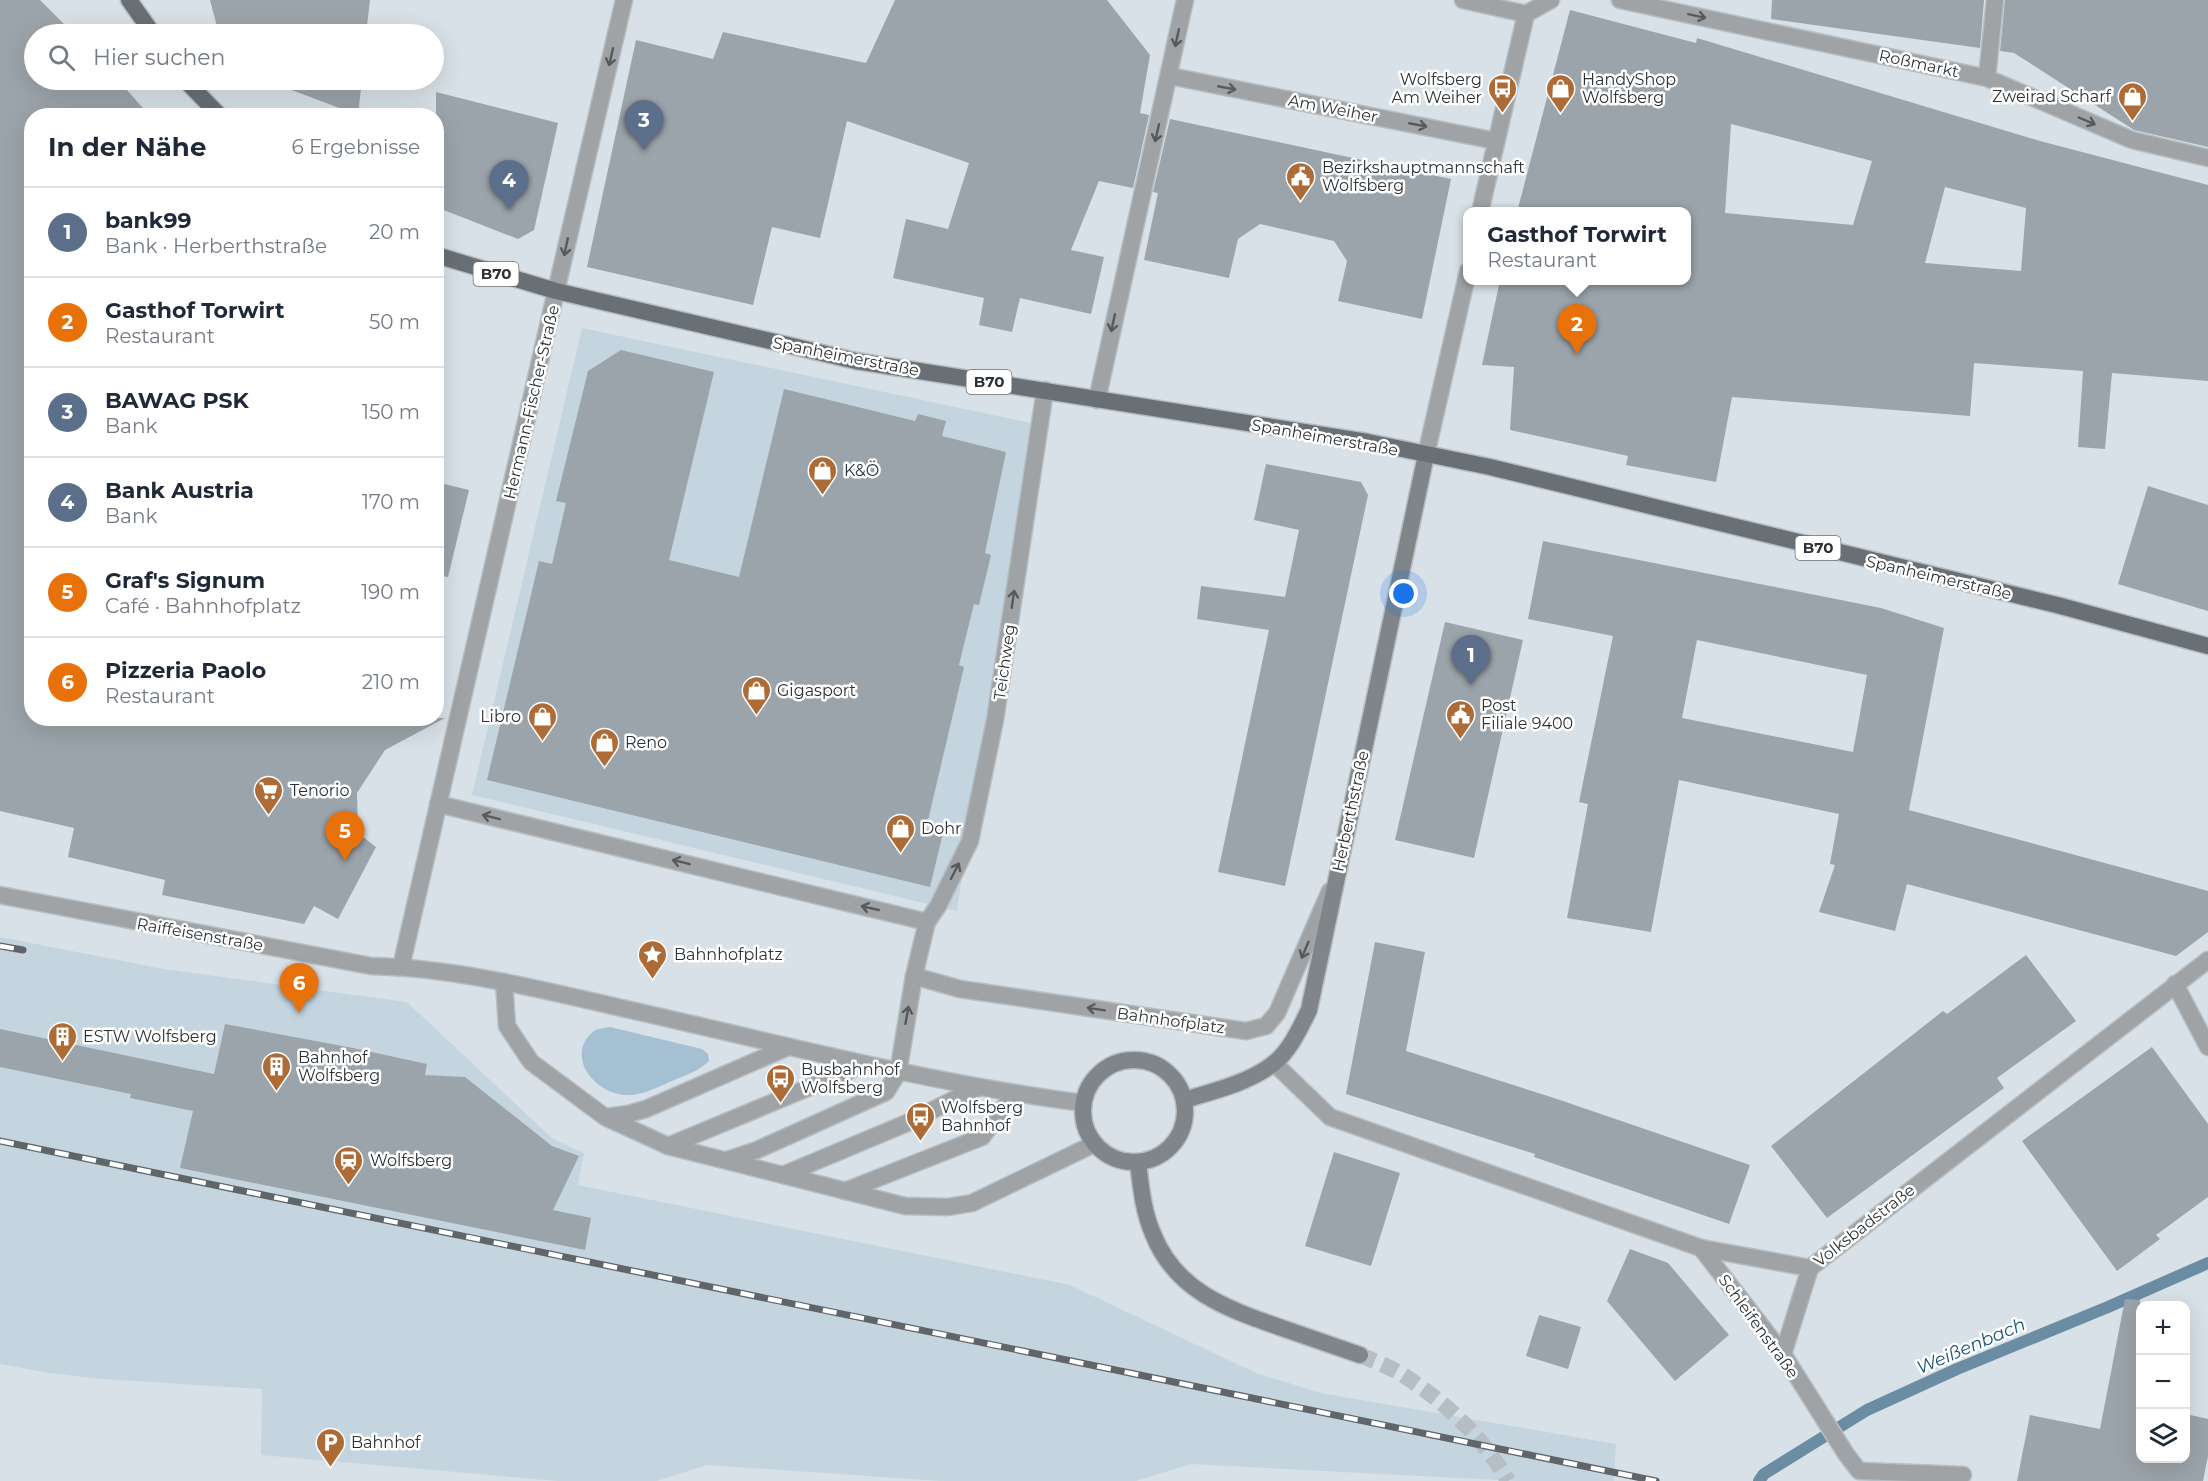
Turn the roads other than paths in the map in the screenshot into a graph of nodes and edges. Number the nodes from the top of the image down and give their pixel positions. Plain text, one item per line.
1 (129, 0) edge
2 (624, 0) edge
3 (1185, 0) edge
4 (1463, 0) edge
5 (1551, 0) edge
6 (1620, 0) edge
7 (1995, 0) edge
8 (1526, 14) junction
9 (146, 24) edge
10 (1170, 76) junction
11 (1987, 78) junction
12 (195, 90) edge
13 (212, 108) edge
14 (1496, 141) junction
15 (2208, 158) edge
16 (1481, 207) edge
17 (444, 257) edge
18 (1464, 285) edge
19 (556, 291) junction
20 (1044, 390) junction
21 (1097, 400) junction
22 (1426, 454) junction
23 (2208, 646) edge
24 (438, 804) junction
25 (1336, 877) junction
26 (0, 895) edge
27 (927, 922) junction
28 (2208, 960) edge
29 (401, 967) junction
30 (914, 976) junction
31 (504, 982) junction
32 (2175, 984) junction
33 (788, 1047) junction
34 (2208, 1047) edge
35 (1274, 1063) junction
36 (863, 1065) junction
37 (898, 1073) junction
38 (977, 1089) junction
39 (1014, 1094) junction
40 (1184, 1100) junction
41 (1083, 1104) junction
42 (605, 1117) junction
43 (1094, 1144) junction
44 (668, 1146) junction
45 (727, 1160) junction
46 (1138, 1163) junction
47 (783, 1175) junction
48 (845, 1191) junction
49 (1701, 1248) junction
50 (1810, 1268) junction
51 (1783, 1354) junction
52 (1360, 1355) tunnel mouth
53 (1964, 1475) dead end

1 - 9 main road
2 -> 19 street, Hermann-Fischer-Straße
3 -> 10 street
4 - 8 street
5 - 8 street
6 -> 11 street, Roßmarkt
7 - 11 street
8 - 14 street
10 -> 14 street, Am Weiher
10 -> 21 street
11 -> 15 street, Roßmarkt
12 - 13 main road
14 - 16 street
17 - 19 main road, Spanheimerstraße / B70
18 - 22 street
19 - 20 main road, Spanheimerstraße / B70
19 - 24 street, Hermann-Fischer-Straße
20 - 21 main road, Spanheimerstraße / B70
27 -> 20 street, Teichweg
21 - 22 main road, Spanheimerstraße / B70
22 - 23 main road, Spanheimerstraße / B70
22 - 25 main road, Herberthstraße
27 -> 24 street
24 - 29 street
25 -> 30 street, Bahnhofplatz
25 - 35 main road, Herberthstraße
26 - 29 street, Raiffeisenstraße
27 - 30 street
28 - 32 street, Volksbadstraße
29 - 31 street
37 -> 30 street
31 - 33 street
31 - 42 street
32 - 34 street
32 - 50 street, Volksbadstraße
33 - 36 street
33 - 42 street
35 - 40 main road, Herberthstraße
35 - 49 street, Volksbadstraße
36 - 37 street
36 - 44 street
37 - 38 street
37 - 45 street
38 - 39 street
38 - 47 street
39 - 41 street
39 - 48 street
40 - 41 main road
40 - 46 main road
41 - 43 main road
42 - 44 street
43 - 46 main road
43 - 48 street
44 - 45 street
45 - 47 street
46 - 52 main road
47 - 48 street
49 - 50 street, Volksbadstraße
49 - 51 street, Schleifenstraße
50 - 51 street
51 - 53 street, Schleifenstraße

